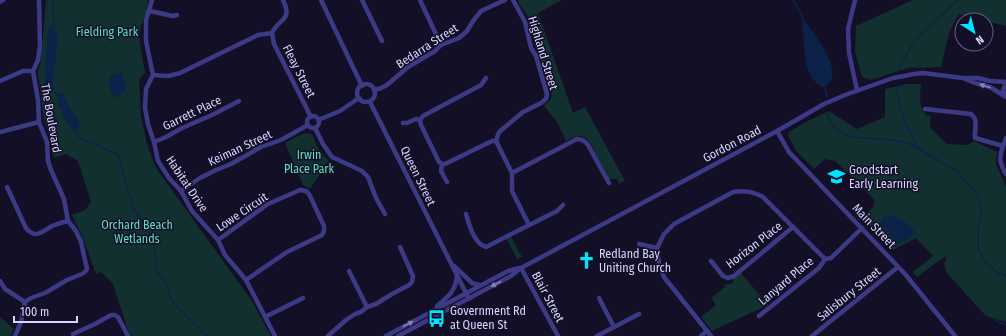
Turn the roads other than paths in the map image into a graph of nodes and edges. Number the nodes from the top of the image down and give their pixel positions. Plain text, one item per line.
1 (3, 0) edge
2 (39, 0) edge
3 (152, 0) edge
4 (283, 0) edge
5 (321, 0) edge
6 (362, 0) edge
7 (420, 0) edge
8 (505, 0) edge
9 (513, 0) edge
10 (855, 0) edge
11 (0, 2) edge
12 (150, 11) junction
13 (178, 15) dead end
14 (272, 33) junction
15 (382, 41) dead end
16 (441, 45) junction
17 (33, 71) junction
18 (153, 75) junction
19 (486, 78) dead end
20 (963, 78) junction
21 (0, 81) edge
22 (1006, 82) edge
23 (362, 86) junction
24 (374, 89) junction
25 (856, 90) junction
26 (1006, 97) edge
27 (359, 98) junction
28 (239, 101) dead end
29 (370, 102) junction
30 (925, 109) dead end
31 (311, 117) junction
32 (318, 120) junction
33 (420, 120) junction
34 (39, 122) junction
35 (403, 123) dead end
36 (308, 125) junction
37 (315, 128) junction
38 (777, 131) junction
39 (0, 132) edge
40 (1006, 138) edge
41 (496, 141) junction
42 (154, 142) junction
43 (1003, 146) junction
44 (442, 164) junction
45 (512, 173) junction
46 (1006, 174) edge
47 (447, 182) dead end
48 (609, 183) dead end
49 (7, 186) dead end
50 (181, 191) junction
51 (563, 205) dead end
52 (385, 214) dead end
53 (466, 214) dead end
54 (68, 221) junction
55 (529, 225) junction
56 (793, 227) junction
57 (862, 228) junction
58 (218, 240) junction
59 (639, 244) dead end
60 (400, 247) dead end
61 (657, 248) junction
62 (825, 259) junction
63 (449, 260) junction
64 (711, 261) dead end
65 (898, 267) junction
66 (521, 268) junction
67 (349, 271) dead end
68 (457, 275) junction
69 (246, 280) junction
70 (0, 281) edge
71 (480, 285) junction
72 (466, 293) junction
73 (303, 298) dead end
74 (599, 298) dead end
75 (469, 299) junction
76 (25, 302) junction
77 (367, 306) junction
78 (431, 311) junction
79 (639, 314) dead end
80 (759, 316) dead end
81 (265, 317) junction
82 (614, 327) junction
83 (707, 331) junction
84 (73, 334) dead end
85 (15, 336) edge
86 (128, 336) edge
87 (275, 336) edge
88 (328, 336) edge
89 (386, 336) edge
90 (398, 336) edge
91 (558, 336) edge
92 (597, 336) edge
93 (701, 336) edge
94 (711, 336) edge
95 (812, 336) edge
96 (955, 336) edge

1 - 11 street
2 - 17 street, The Boulevard
3 - 12 street
4 - 14 street
5 - 23 street
6 - 15 street
7 - 16 street
8 - 16 street, Bedarra Street
9 - 41 street, Highland Street
10 - 25 street
12 - 13 street
12 - 18 street
14 - 18 street
14 - 31 street, Fleay Street
16 - 24 street, Bedarra Street
17 - 21 street
17 - 34 street, The Boulevard
18 - 42 street, Habitat Drive
19 - 33 street
20 - 22 street, Gordon Road
20 - 25 street, Gordon Road
26 -> 20 street, Gordon Road
22 - 26 street
23 - 24 street
23 - 27 street
24 - 29 street
25 - 38 street, Gordon Road
27 - 29 street
27 - 32 street
28 - 42 street, Garrett Place
29 - 63 street, Queen Street
30 - 43 street
31 - 32 street
31 - 36 street
32 - 37 street
33 - 35 street
33 - 44 street
34 - 39 street
34 - 54 street, The Boulevard
36 - 37 street
36 - 50 street, Keiman Street
37 - 52 street
38 - 57 street, Main Street
38 - 66 street, Gordon Road
40 - 43 street
41 - 44 street
41 - 45 street
42 - 50 street, Habitat Drive
43 - 46 street
44 - 47 street
45 - 48 street
45 - 55 street
49 - 54 street
50 - 58 street, Habitat Drive
51 - 55 street
53 - 55 street
54 - 76 street, The Boulevard
56 - 61 street
56 - 62 street
56 - 64 street, Horizon Place
57 - 62 street, Lanyard Place
57 - 65 street, Main Street
58 - 69 street, Habitat Drive
58 - 69 street, Lowe Circuit
59 - 61 street
60 - 77 street
61 - 83 street
62 - 80 street, Lanyard Place
63 - 68 street, Queen Street
63 - 71 street, Queen Street
65 - 95 street, Salisbury Street
65 - 96 street, Main Street
66 - 71 street, Gordon Road
66 -> 75 street, Gordon Road
66 - 91 street, Blair Street
67 - 77 street
68 - 72 street, Queen Street
68 - 78 street
69 - 81 street, Habitat Drive
70 - 76 street
71 - 72 street, Gordon Road
72 - 75 street, Queen Street
72 - 78 street, Gordon Road
73 - 81 street
74 - 82 street
75 - 90 street, Gordon Road
76 - 85 street
77 - 88 street
89 -> 78 street
79 - 82 street
81 - 87 street, Habitat Drive
82 - 92 street
83 - 93 street
83 - 94 street
84 - 86 street

